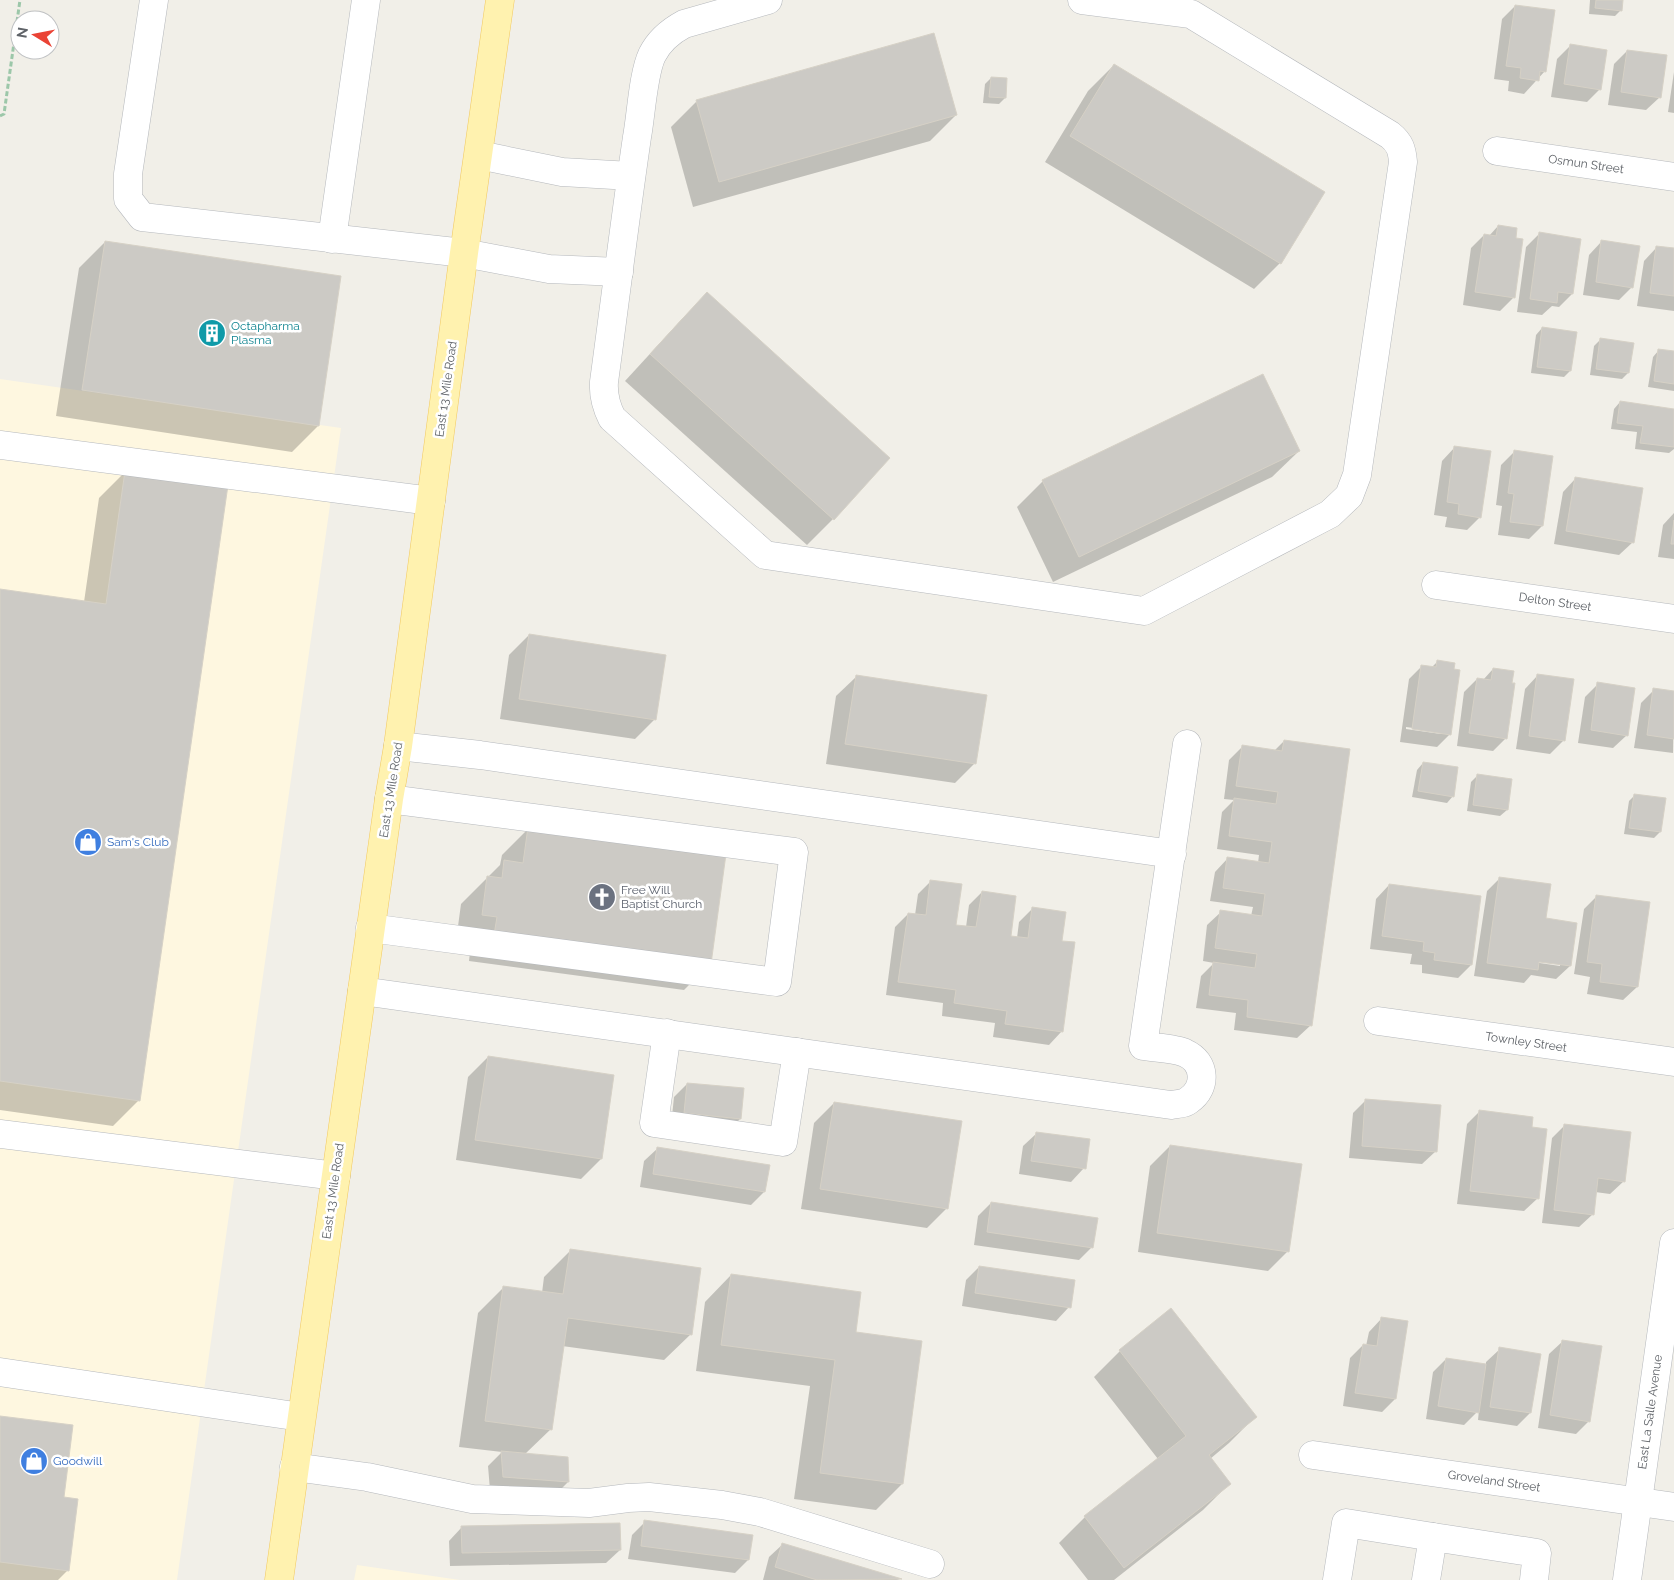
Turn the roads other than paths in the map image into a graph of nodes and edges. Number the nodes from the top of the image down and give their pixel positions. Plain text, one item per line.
1 (154, 0) edge
2 (366, 0) edge
3 (500, 0) edge
4 (768, 0) edge
5 (1082, 0) edge
6 (1497, 151) dead end
7 (479, 155) junction
8 (631, 176) junction
9 (1674, 177) edge
10 (332, 239) junction
11 (464, 253) junction
12 (619, 272) junction
13 (0, 445) edge
14 (431, 501) junction
15 (1436, 585) dead end
16 (1674, 619) edge
17 (1187, 744) dead end
18 (398, 746) junction
19 (389, 799) junction
20 (1172, 854) junction
21 (370, 928) junction
22 (362, 991) junction
23 (1378, 1021) dead end
24 (667, 1033) junction
25 (796, 1052) junction
26 (1674, 1062) edge
27 (0, 1134) edge
28 (336, 1176) junction
29 (1674, 1243) edge
30 (0, 1372) edge
31 (301, 1417) junction
32 (1313, 1455) dead end
33 (294, 1467) junction
34 (1638, 1502) junction
35 (1674, 1507) edge
36 (1433, 1537) junction
37 (930, 1564) dead end
38 (278, 1580) edge
39 (1337, 1580) edge
40 (1426, 1580) edge
41 (1534, 1580) edge
42 (1627, 1580) edge

1 - 10 street
2 - 10 street
3 - 7 main road, East 13 Mile Road
4 - 8 street
5 - 12 street
6 - 9 street, Osmun Street
7 - 8 street
7 - 11 main road, East 13 Mile Road
8 - 12 street
10 - 11 street
11 - 12 street
11 - 14 main road, East 13 Mile Road
13 - 14 street
14 - 18 main road, East 13 Mile Road
15 - 16 street, Delton Street
17 - 20 street
18 - 19 main road, East 13 Mile Road
18 - 20 street
19 - 21 main road, East 13 Mile Road
19 - 21 street
20 - 25 street
21 - 22 main road, East 13 Mile Road
22 - 24 street
22 - 28 main road, East 13 Mile Road
23 - 26 street, Townley Street
24 - 25 street
24 - 25 street
27 - 28 street
28 - 31 main road, East 13 Mile Road
29 - 34 street, East La Salle Avenue
30 - 31 street
31 - 33 main road, East 13 Mile Road
32 - 34 street, Groveland Street
33 - 37 street
33 - 38 main road, East 13 Mile Road
34 - 35 street, Groveland Street
34 - 42 street, East La Salle Avenue
36 - 39 street
36 - 40 street
36 - 41 street

